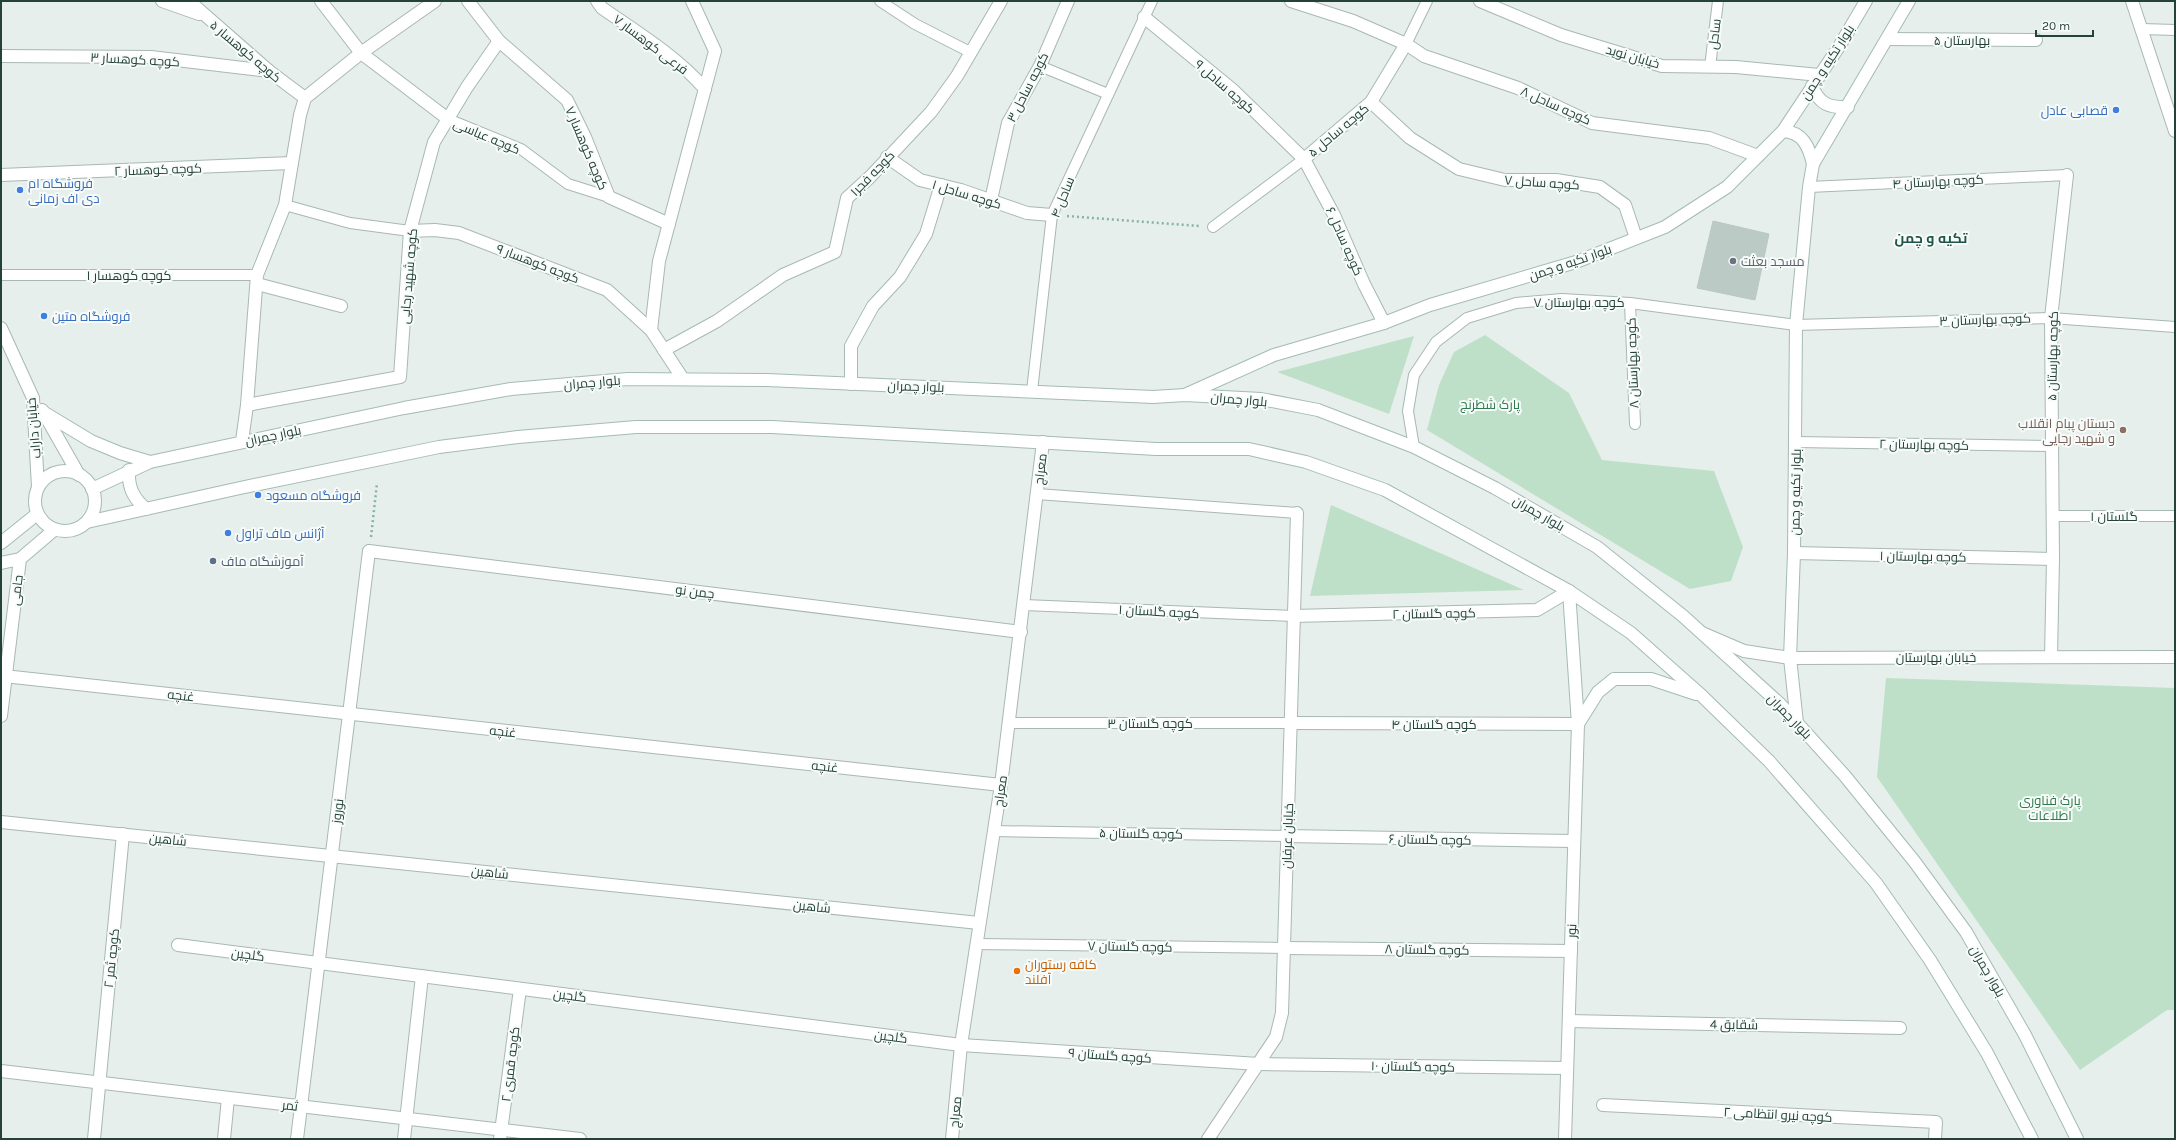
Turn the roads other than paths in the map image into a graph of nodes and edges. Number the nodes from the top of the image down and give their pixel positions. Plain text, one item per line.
1 (162, 1) edge
2 (189, 1) edge
3 (321, 1) edge
4 (435, 1) edge
5 (468, 1) edge
6 (597, 1) edge
7 (692, 1) edge
8 (880, 1) edge
9 (1001, 1) edge
10 (1068, 1) edge
11 (1152, 1) edge
12 (1291, 1) edge
13 (1427, 1) edge
14 (1480, 1) edge
15 (1718, 1) edge
16 (1866, 1) edge
17 (1909, 1) edge
18 (2132, 1) edge
19 (204, 15) junction
20 (1144, 17) junction
21 (2142, 29) junction
22 (2175, 30) edge
23 (1888, 39) junction
24 (2036, 40) dead end
25 (499, 41) junction
26 (1406, 44) junction
27 (970, 52) junction
28 (361, 53) junction
29 (1, 56) edge
30 (1040, 66) junction
31 (1710, 67) junction
32 (269, 71) junction
33 (1819, 75) junction
34 (1812, 86) junction
35 (705, 89) junction
36 (1108, 94) junction
37 (305, 98) junction
38 (1371, 102) junction
39 (1848, 107) junction
40 (448, 119) junction
41 (1782, 131) junction
42 (2175, 131) edge
43 (1758, 156) junction
44 (888, 157) junction
45 (1304, 159) junction
46 (292, 163) junction
47 (1813, 164) junction
48 (1, 175) edge
49 (2067, 175) joint
50 (941, 185) junction
51 (1809, 188) junction
52 (609, 197) junction
53 (990, 200) junction
54 (285, 205) junction
55 (1052, 214) junction
56 (669, 224) junction
57 (1212, 227) road end
58 (410, 231) junction
59 (1636, 238) junction
60 (1, 275) edge
61 (257, 279) junction
62 (1630, 303) junction
63 (341, 306) dead end
64 (2051, 318) junction
65 (1384, 323) junction
66 (1796, 325) junction
67 (2175, 327) edge
68 (651, 330) junction
69 (2, 333) edge
70 (664, 350) junction
71 (683, 379) junction
72 (851, 384) junction
73 (1032, 391) junction
74 (1185, 395) junction
75 (33, 398) junction
76 (247, 405) junction
77 (43, 412) junction
78 (1635, 424) dead end
79 (242, 441) junction
80 (1043, 442) junction
81 (1796, 442) junction
82 (2052, 446) junction
83 (1414, 447) junction
84 (150, 462) junction
85 (129, 470) junction
86 (79, 475) junction
87 (38, 487) junction
88 (92, 488) junction
89 (1037, 494) junction
90 (146, 509) junction
91 (1296, 513) joint
92 (37, 514) junction
93 (2052, 516) junction
94 (2175, 516) edge
95 (87, 522) junction
96 (54, 530) junction
97 (1, 543) edge
98 (369, 551) joint
99 (1794, 553) junction
100 (2053, 558) junction
101 (20, 559) junction
102 (1, 564) edge
103 (1569, 591) junction
104 (1024, 605) junction
105 (1293, 616) junction
106 (1021, 632) junction
107 (1701, 632) junction
108 (2051, 657) junction
109 (2175, 657) edge
110 (1790, 658) junction
111 (4, 676) junction
112 (1701, 695) junction
113 (349, 714) junction
114 (1, 716) edge
115 (1010, 723) junction
116 (1290, 723) junction
117 (1797, 723) junction
118 (1578, 724) junction
119 (1002, 785) junction
120 (1, 822) edge
121 (994, 831) junction
122 (123, 834) junction
123 (1287, 836) junction
124 (1574, 841) junction
125 (332, 856) junction
126 (979, 923) junction
127 (976, 944) junction
128 (178, 945) dead end
129 (1284, 948) junction
130 (1571, 951) junction
131 (319, 963) junction
132 (422, 976) junction
133 (520, 989) junction
134 (1569, 1021) junction
135 (1900, 1028) dead end
136 (961, 1045) junction
137 (1259, 1064) junction
138 (1567, 1068) junction
139 (1, 1071) edge
140 (99, 1083) junction
141 (228, 1098) junction
142 (1603, 1105) dead end
143 (301, 1106) junction
144 (406, 1118) junction
145 (501, 1134) edge
146 (94, 1139) edge
147 (224, 1139) edge
148 (297, 1139) edge
149 (404, 1139) edge
150 (580, 1139) edge
151 (952, 1139) edge
152 (1208, 1139) edge
153 (1565, 1139) edge
154 (1935, 1139) edge
155 (2032, 1139) edge
156 (2076, 1139) edge

1 - 19 street
2 - 19 street, کوچه کوهسار ۵
3 - 28 street
4 - 28 street
5 - 25 street, کوچه کوهسار ۷
6 - 35 street, فرعی کوهسار ۷
7 - 35 street
8 - 27 lane
9 - 27 street, کوچه فجر۱
10 - 30 street, کوچه ساحل ۳
11 - 20 lane, ساحل ۴
12 - 26 street, کوچه ساحل ۸
13 - 26 lane, کوچه ساحل ۵
14 - 31 street, خیابان نوید
15 - 31 lane, ساحل
16 - 33 street, بلوار تکیه و چمن
17 - 23 street, بلوار تکیه و چمن
18 - 21 street
19 - 32 street, کوچه کوهسار ۵
20 - 36 lane, ساحل ۴
20 - 45 street, کوچه ساحل ۹
21 - 22 lane
21 - 42 street
23 - 24 street, بهارستان ۵
23 - 39 street, بلوار تکیه و چمن
25 - 40 street, کوچه شهید رجایی
25 - 52 street, کوچه کوهسار ۷
26 - 38 street, کوچه ساحل ۵
26 - 43 street, کوچه ساحل ۸
27 - 44 street, کوچه فجر۱
28 - 37 street
28 - 40 street
29 - 32 street, کوچه کوهسار ۳
30 - 36 lane
30 - 53 street, کوچه ساحل ۳
31 - 33 street, خیابان نوید
32 - 37 street, کوچه کوهسار ۵
33 - 34 street, بلوار تکیه و چمن
34 - 39 street
34 - 41 street, بلوار تکیه و چمن
35 - 56 street
36 - 55 lane, ساحل ۴
37 - 46 street
38 - 45 street, کوچه ساحل ۵
38 - 59 street, کوچه ساحل ۷
39 - 47 street, بلوار تکیه و چمن
40 - 52 lane, کوچه عباسی
40 - 58 street, کوچه شهید رجایی
41 - 43 street, بلوار تکیه و چمن
41 - 47 street
43 - 59 street, بلوار تکیه و چمن
44 - 50 street, کوچه ساحل ۱
44 - 70 street, کوچه فجر۱
45 - 57 lane, کوچه ساحل ۵
45 - 65 street, کوچه ساحل ۶
46 - 48 street, کوچه کوهسار ۲
46 - 54 street
47 - 51 street, بلوار تکیه و چمن
49 - 51 lane, کوچه بهارستان ۴
49 - 64 street, کوچه بهارستان ۵
50 - 53 street, کوچه ساحل ۱
50 - 72 street
51 - 66 street, بلوار تکیه و چمن
52 - 56 street, کوچه کوهسار ۷
53 - 55 street, کوچه ساحل ۱
54 - 58 lane
54 - 61 street
55 - 73 lane, ساحل ۴
56 - 68 street
58 - 68 street, کوچه کوهسار ۹
58 - 76 street, کوچه شهید رجایی
59 - 65 street, بلوار تکیه و چمن
60 - 61 lane, کوچه کوهسار ۱
61 - 63 street
61 - 76 street
62 - 66 lane, کوچه بهارستان ۷
62 - 78 lane, کوچه بهارستان ۸
62 - 83 lane, کوچه بهارستان ۷
64 - 66 lane, کوچه بهارستان ۳
64 - 67 lane, کوچه بهارستان ۳
64 - 82 street, کوچه بهارستان ۵
65 - 74 street, بلوار تکیه و چمن
66 - 81 street, بلوار تکیه و چمن
68 - 70 street, کوچه کوهسار ۹
69 - 75 street, خیابان داراب
70 - 71 street, کوچه کوهسار ۹
71 - 72 street, بلوار چمران
71 - 79 street, بلوار چمران
72 - 73 street, بلوار چمران
73 - 74 street, بلوار چمران
74 - 83 street, بلوار چمران
75 - 77 street
75 - 87 street, خیابان داراب
76 - 79 street
77 - 84 street
77 - 86 street
79 - 84 street, بلوار چمران
80 - 89 street, معراج
80 - 90 street
80 - 103 street
81 - 82 lane, کوچه بهارستان ۲
81 - 99 street, بلوار تکیه و چمن
82 - 93 street, کوچه بهارستان ۵
83 - 107 street, بلوار چمران
84 - 85 street, بلوار چمران
85 - 88 street, بلوار چمران
85 - 90 street
86 - 87 street
86 - 88 street
87 - 92 street
88 - 95 street
89 - 91 lane
89 - 104 street, معراج
90 - 95 street
91 - 105 street, خیابان عرفان
92 - 96 street
92 - 97 street
93 - 94 lane, گلستان ١
93 - 100 street, کوچه بهارستان ۵
95 - 96 street
96 - 101 street
98 - 106 street, چمن نو
98 - 113 street, نوروز
99 - 100 street, کوچه بهارستان ۱
99 - 110 street, بلوار تکیه و چمن
100 - 108 street, کوچه بهارستان ۵
101 - 102 street
101 - 111 street, جامی
103 - 105 street, کوچه گلستان ۲
103 - 112 street
103 - 118 street, نور
104 - 105 lane, کوچه گلستان ۱
104 - 106 street, معراج
105 - 116 street, خیابان عرفان
106 - 115 street, معراج
107 - 110 street, خیابان بهارستان
107 - 117 street, بلوار چمران
108 - 109 street, خیابان بهارستان
108 - 110 street, خیابان بهارستان
110 - 117 street, بلوار تکیه و چمن
111 - 113 street, غنچه
111 - 114 street, جامی
112 - 118 street
112 - 155 street
113 - 119 street, غنچه
113 - 125 street, نوروز
115 - 116 lane, کوچه گلستان ۳
115 - 119 street, معراج
116 - 118 street, کوچه گلستان ۴
116 - 123 street, خیابان عرفان
117 - 156 street, بلوار چمران
118 - 124 street, نور
119 - 121 street, معراج
120 - 122 street, شاهین
121 - 123 lane, کوچه گلستان ۵
121 - 126 street, معراج
122 - 125 street, شاهین
122 - 140 street, کوچه ثمر ۲
123 - 124 street, کوچه گلستان ۶
123 - 129 street, خیابان عرفان
124 - 130 street, نور
125 - 126 street, شاهین
125 - 131 street, نوروز
126 - 127 street, معراج
127 - 129 lane, کوچه گلستان ۷
127 - 136 street, معراج
128 - 131 street, گلچین
129 - 130 street, کوچه گلستان ۸
129 - 137 street, خیابان عرفان
130 - 134 street, نور
131 - 132 street, گلچین
131 - 143 street, نوروز
132 - 133 street, گلچین
132 - 144 street
133 - 136 street, گلچین
133 - 145 street, کوچه قمری ۲
134 - 135 street, شقایق 4
134 - 138 street, نور
136 - 137 street, کوچه گلستان ۹
136 - 151 street, معراج
137 - 138 street, کوچه گلستان ۱۰
137 - 152 street, خیابان عرفان
138 - 153 street, نور
139 - 140 street, ثمر
140 - 141 street, ثمر
140 - 146 street, کوچه ثمر ۲
141 - 143 street, ثمر
141 - 147 street
142 - 154 street, کوچه نیرو انتظامی ۲
143 - 144 street, ثمر
143 - 148 street, نوروز
144 - 145 street, ثمر
144 - 149 street
145 - 150 street, ثمر

